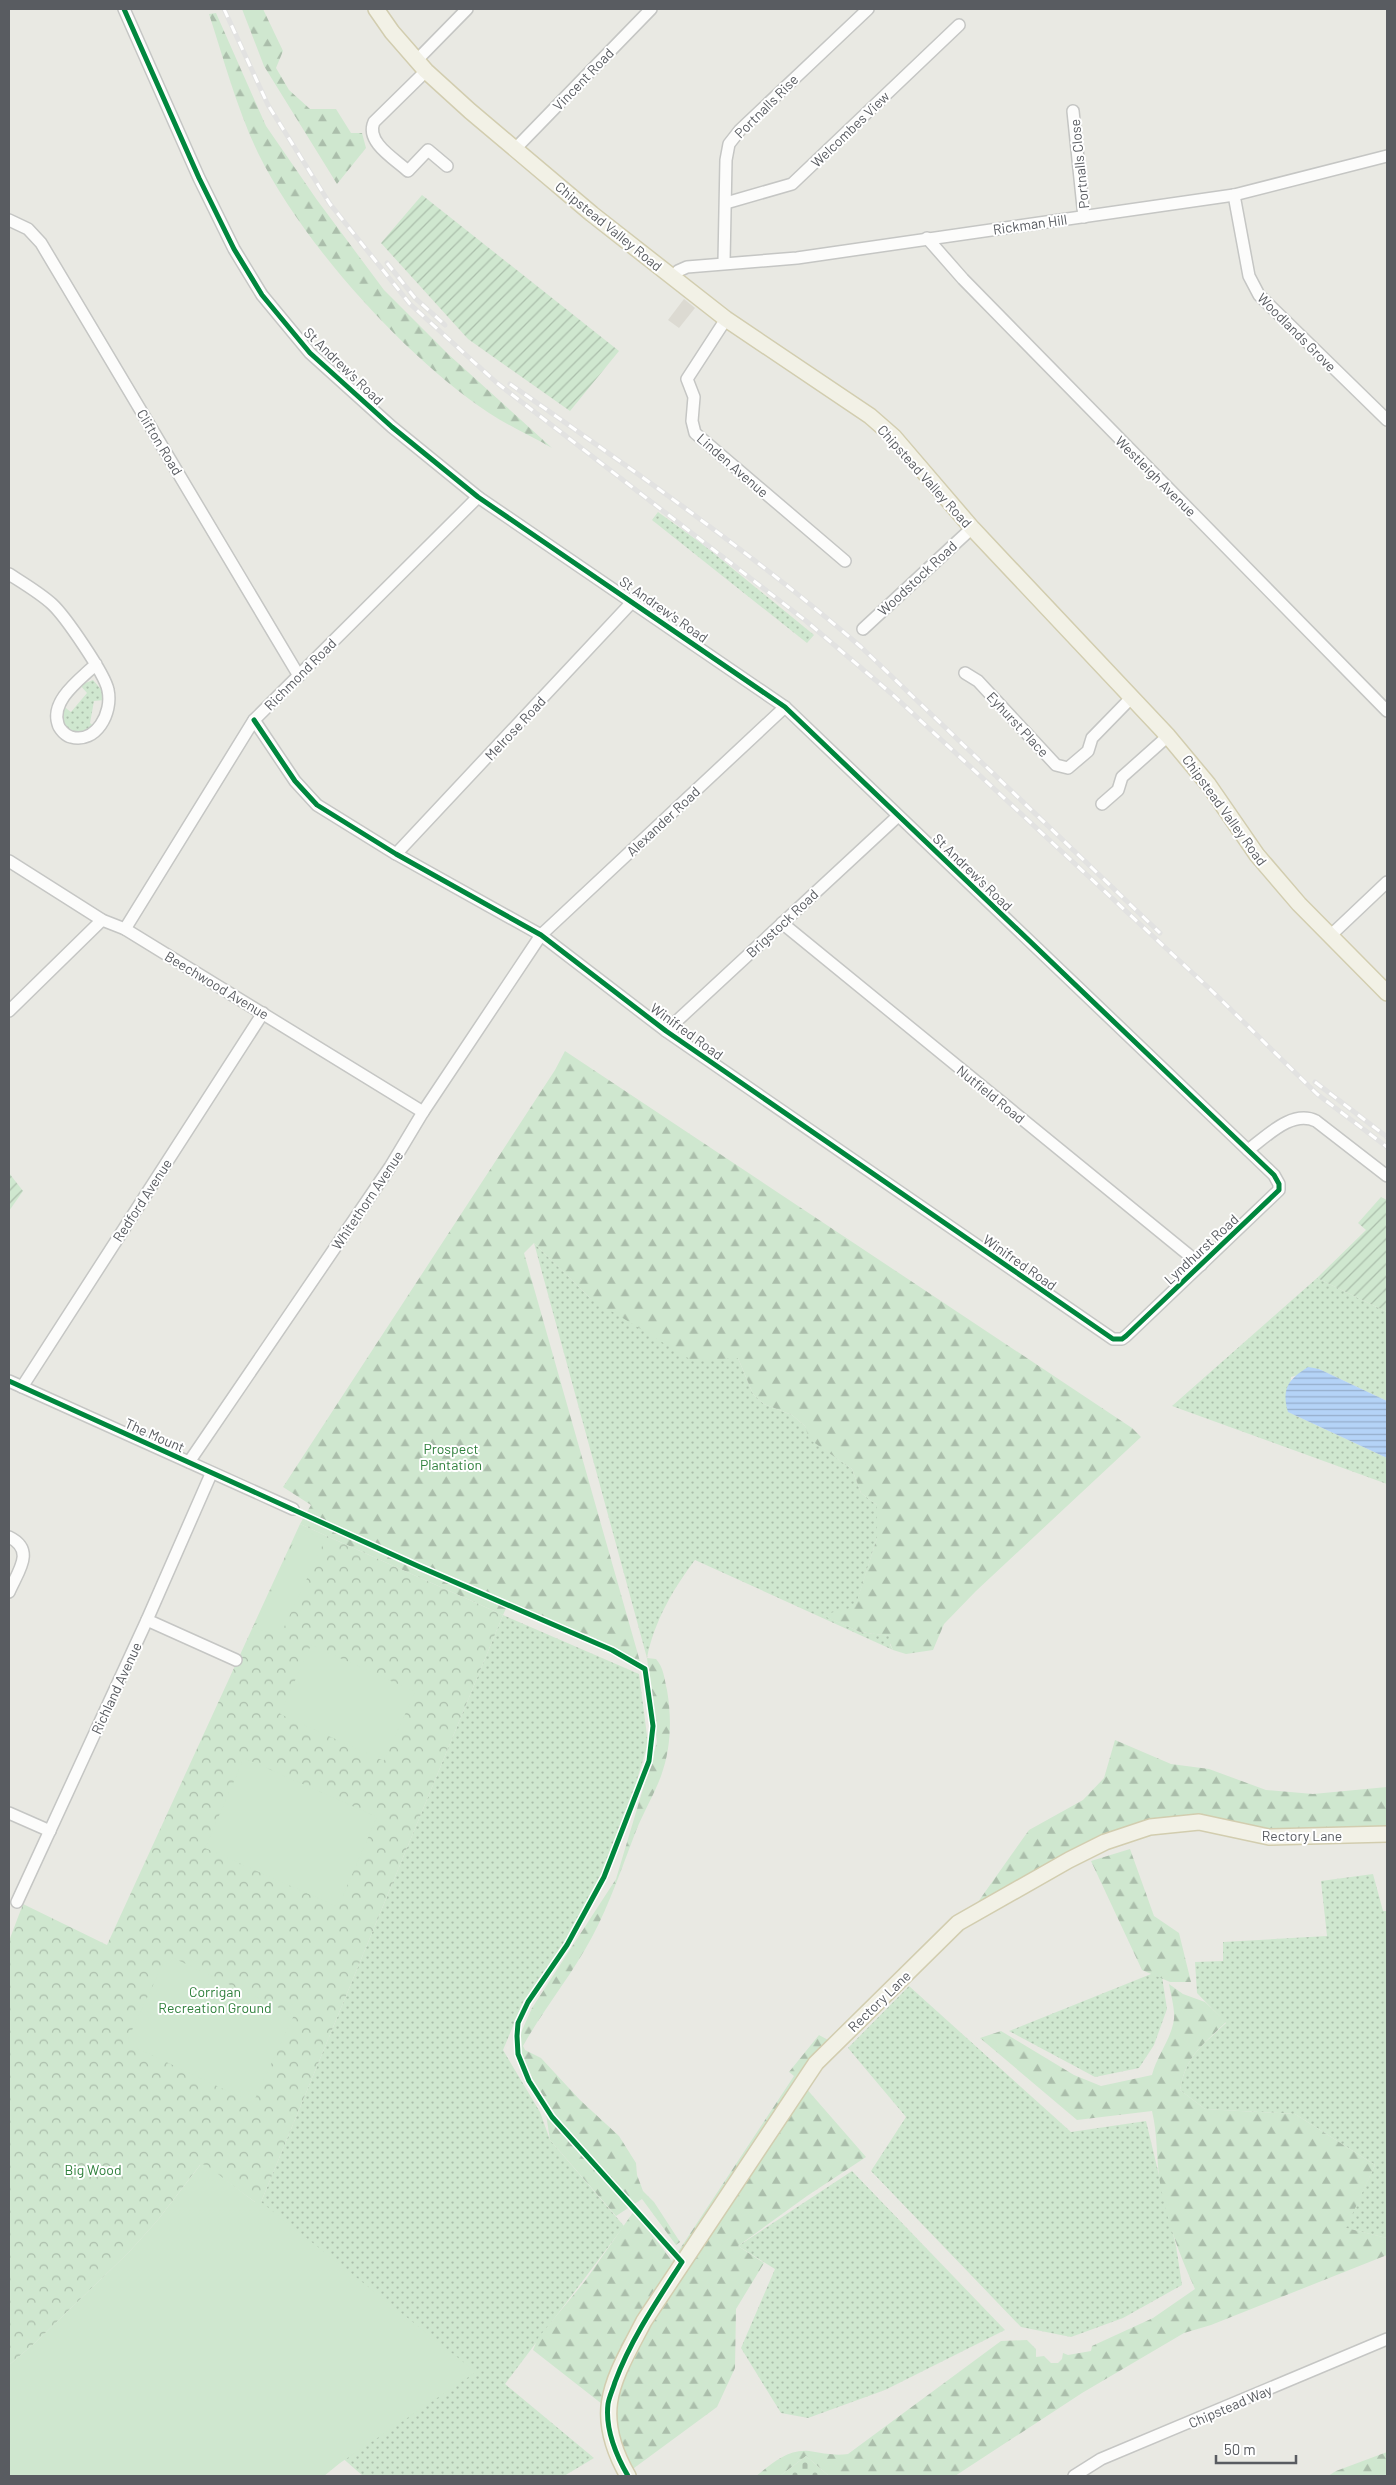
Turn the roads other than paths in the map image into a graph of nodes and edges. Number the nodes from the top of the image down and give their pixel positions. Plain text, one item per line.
1 (124, 9) edge
2 (376, 9) edge
3 (466, 9) edge
4 (651, 9) edge
5 (868, 9) edge
6 (959, 26) dead end
7 (421, 66) junction
8 (1073, 111) dead end
9 (514, 149) junction
10 (1387, 156) edge
11 (447, 166) dead end
12 (1234, 195) junction
13 (726, 203) junction
14 (1084, 216) junction
15 (9, 220) edge
16 (927, 238) junction
17 (724, 262) junction
18 (674, 278) junction
19 (726, 319) junction
20 (1387, 420) edge
21 (478, 497) junction
22 (972, 528) junction
23 (845, 561) dead end
24 (9, 574) edge
25 (633, 601) junction
26 (863, 629) dead end
27 (96, 664) junction
28 (965, 673) dead end
29 (299, 676) junction
30 (1131, 698) junction
31 (785, 707) junction
32 (1387, 711) edge
33 (254, 720) junction
34 (1168, 736) junction
35 (1102, 804) dead end
36 (898, 816) junction
37 (396, 854) junction
38 (9, 860) edge
39 (1387, 882) edge
40 (102, 920) junction
41 (782, 923) junction
42 (125, 929) junction
43 (541, 935) junction
44 (1330, 936) junction
45 (1387, 993) edge
46 (9, 1011) edge
47 (263, 1013) junction
48 (666, 1031) junction
49 (423, 1112) junction
50 (1248, 1150) junction
51 (1274, 1175) joint
52 (1387, 1176) edge
53 (1201, 1265) junction
54 (1126, 1336) joint
55 (9, 1381) edge
56 (22, 1387) junction
57 (189, 1462) junction
58 (211, 1474) junction
59 (292, 1509) dead end
60 (9, 1537) edge
61 (9, 1592) edge
62 (147, 1620) junction
63 (236, 1660) dead end
64 (9, 1813) edge
65 (50, 1831) junction
66 (1387, 1834) edge
67 (17, 1902) dead end
68 (1387, 2339) edge
69 (628, 2476) edge
70 (1074, 2476) edge

1 - 21 street, St Andrew's Road
2 - 7 main road, Chipstead Valley Road
3 - 7 street
4 - 9 street, Vincent Road
5 - 13 street, Portnalls Rise
6 - 13 street, Welcombes View
7 - 9 main road, Chipstead Valley Road
7 - 11 street
8 - 14 street, Portnalls Close
9 - 18 main road, Chipstead Valley Road
10 - 12 street, Rickman Hill
12 - 14 street, Rickman Hill
12 - 20 street, Woodlands Grove
13 - 17 street, Portnalls Rise
14 - 16 street, Rickman Hill
15 - 29 street, Clifton Road
16 - 17 street, Rickman Hill
16 - 32 street, Westleigh Avenue
17 - 18 street, Rickman Hill
18 - 19 main road, Chipstead Valley Road
19 - 22 main road, Chipstead Valley Road
19 - 23 street, Linden Avenue
21 - 25 street, St Andrew's Road
21 - 29 street, Richmond Road
22 - 26 street, Woodstock Road
22 - 30 main road, Chipstead Valley Road
24 - 27 street
25 - 31 street, St Andrew's Road
25 - 37 street, Melrose Road
27 - 27 street
28 - 30 street, Eyhurst Place
29 - 33 street, Richmond Road
30 - 34 main road, Chipstead Valley Road
31 - 36 street, St Andrew's Road
31 - 43 street, Alexander Road
33 - 37 street, Winifred Road
33 - 42 street, Richmond Road
34 - 35 street
34 - 44 main road, Chipstead Valley Road
36 - 41 street, Brigstock Road
36 - 50 street, St Andrew's Road
37 - 43 street, Winifred Road
38 - 40 street, Beechwood Avenue
39 - 44 street
40 - 42 street, Beechwood Avenue
40 - 46 street
41 - 48 street, Brigstock Road
41 - 53 street, Nutfield Road
42 - 47 street, Beechwood Avenue
43 - 48 street, Winifred Road
43 - 49 street, Whitethorn Avenue
44 - 45 main road, Chipstead Valley Road
47 - 49 street, Beechwood Avenue
47 - 56 street, Redford Avenue
48 - 54 street, Winifred Road
49 - 57 street, Whitethorn Avenue
50 - 51 street, St Andrew's Road
50 - 52 street
51 - 53 street, Lyndhurst Road
53 - 54 street, Lyndhurst Road
55 - 56 street, The Mount
56 - 57 street, The Mount
57 - 58 street, The Mount
58 - 59 street, The Mount
58 - 62 street, Richland Avenue
60 - 61 street
62 - 63 street
62 - 65 street, Richland Avenue
64 - 65 street
65 - 67 street, Richland Avenue
66 - 69 main road, Rectory Lane
68 - 70 street, Chipstead Way

